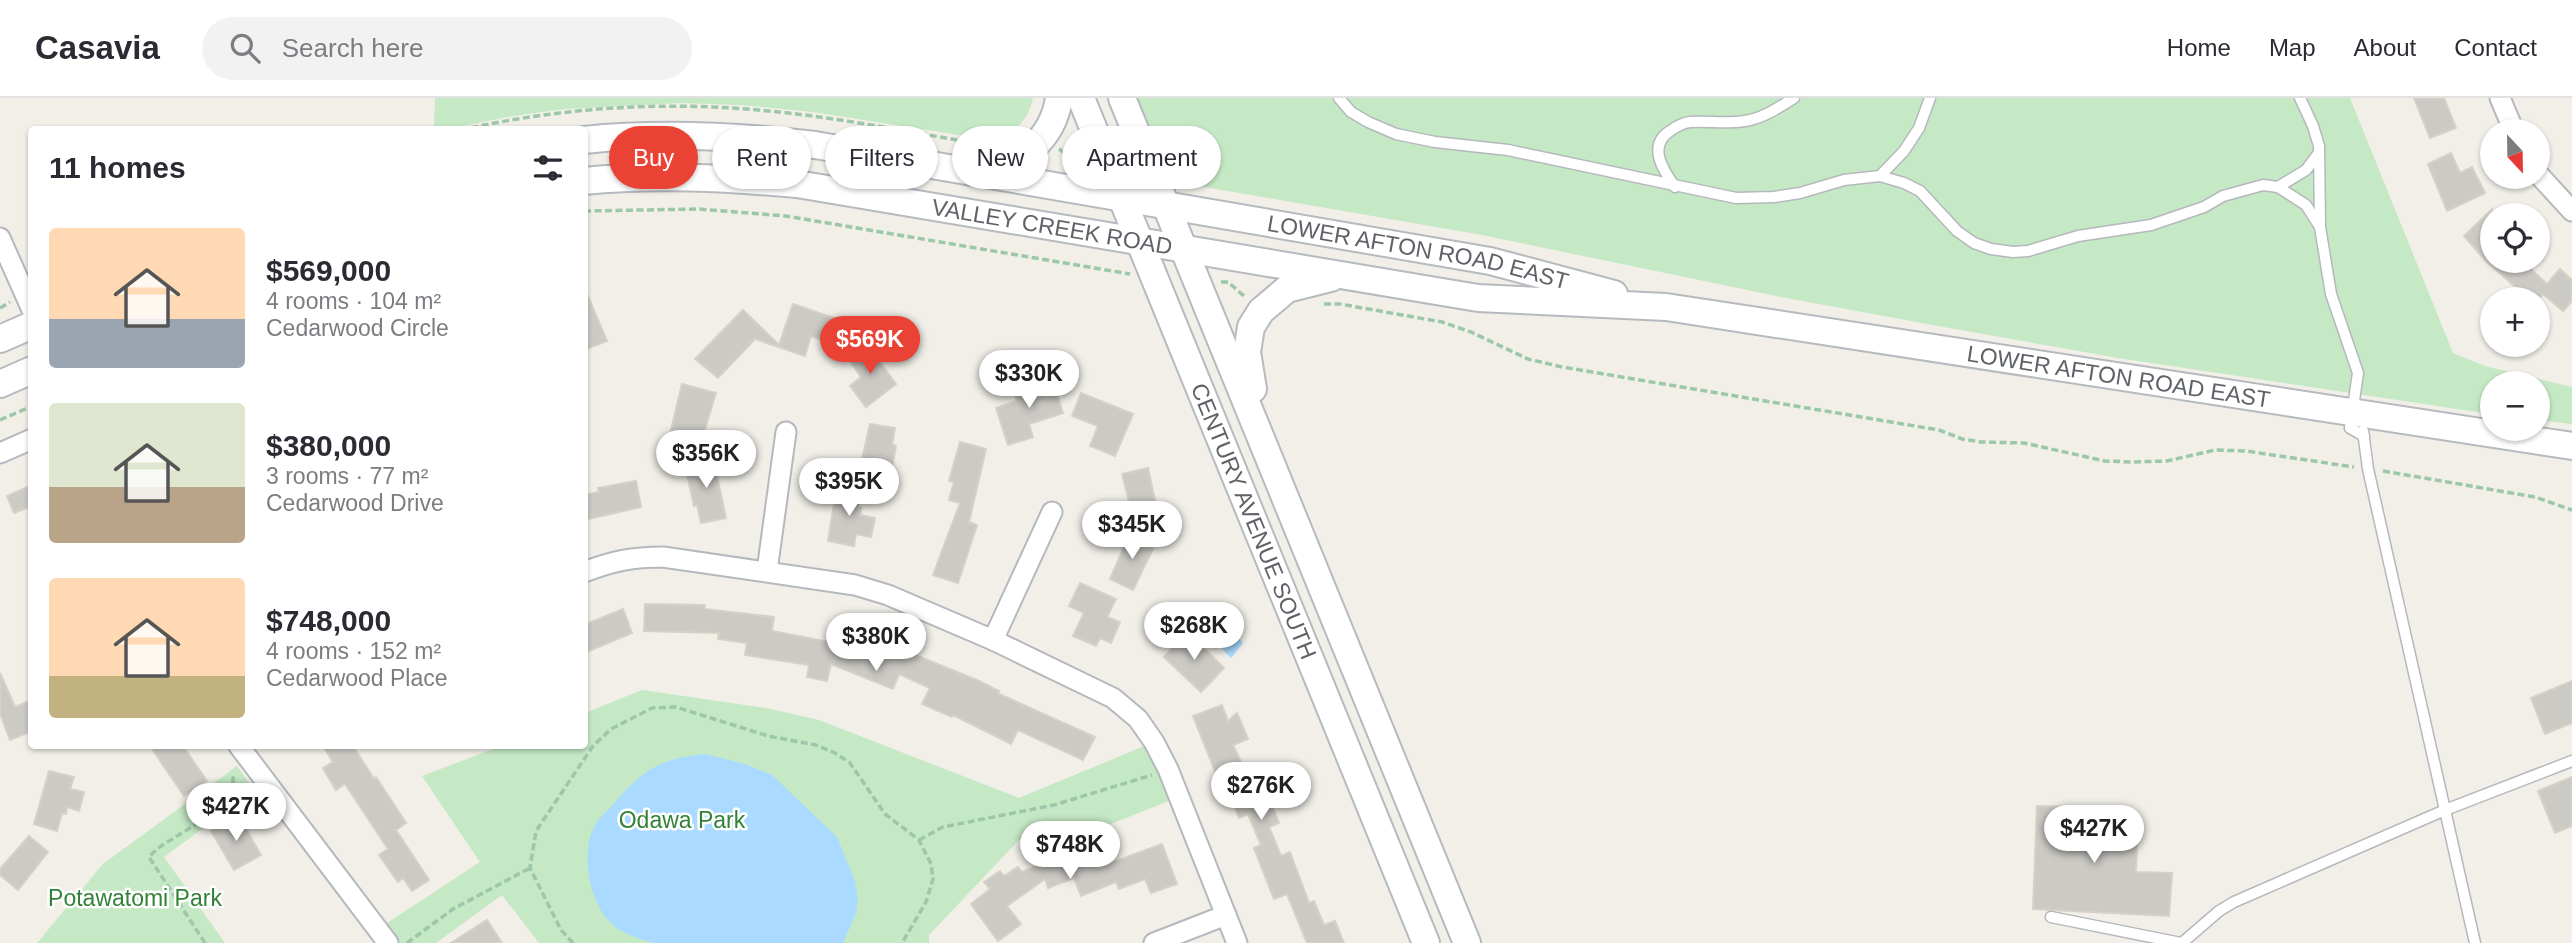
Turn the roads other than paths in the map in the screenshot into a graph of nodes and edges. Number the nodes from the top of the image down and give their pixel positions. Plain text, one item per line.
1 (1059, 98) edge
2 (1081, 98) edge
3 (1122, 98) edge
4 (1339, 98) edge
5 (1794, 98) edge
6 (1930, 98) edge
7 (2300, 98) edge
8 (2503, 99) edge
9 (2510, 119) edge
10 (1048, 129) edge
11 (588, 140) edge
12 (2319, 153) junction
13 (952, 168) edge
14 (1880, 176) junction
15 (588, 181) edge
16 (1048, 184) edge
17 (1675, 187) junction
18 (2278, 187) junction
19 (2550, 187) edge
20 (1121, 196) junction
21 (1166, 204) junction
22 (2572, 211) edge
23 (2320, 227) junction
24 (0, 238) edge
25 (1127, 241) junction
26 (1185, 250) junction
27 (1339, 275) junction
28 (28, 301) edge
29 (1667, 307) junction
30 (28, 327) edge
31 (0, 339) edge
32 (28, 372) edge
33 (0, 384) edge
34 (2359, 421) junction
35 (786, 432) dead end
36 (1260, 433) junction
37 (28, 441) edge
38 (2572, 446) edge
39 (0, 453) edge
40 (1052, 512) dead end
41 (588, 570) edge
42 (767, 571) junction
43 (993, 640) junction
44 (242, 749) edge
45 (2572, 761) edge
46 (2445, 810) junction
47 (1226, 915) junction
48 (2051, 917) dead end
49 (388, 943) edge
50 (1154, 943) edge
51 (1237, 943) edge
52 (1426, 943) edge
53 (1467, 943) edge
54 (2182, 943) edge
55 (2475, 943) edge

1 - 10 main road
2 - 20 main road, CENTURY AVENUE SOUTH
3 - 21 main road, CENTURY AVENUE SOUTH
4 - 17 lane
5 - 17 lane
6 - 14 lane
7 - 12 lane
8 - 9 street
11 - 13 main road, VALLEY CREEK ROAD
12 - 18 lane
12 - 23 lane
14 - 17 lane
14 - 18 lane
15 - 25 main road, VALLEY CREEK ROAD
16 - 20 main road, VALLEY CREEK ROAD
18 - 23 lane
19 - 22 street
20 - 21 main road, VALLEY CREEK ROAD
20 - 25 main road, CENTURY AVENUE SOUTH
21 - 26 main road, CENTURY AVENUE SOUTH
21 - 29 main road, LOWER AFTON ROAD EAST
23 - 34 lane
24 - 28 street
25 - 26 main road, VALLEY CREEK ROAD
25 - 52 main road, CENTURY AVENUE SOUTH
26 - 27 main road, LOWER AFTON ROAD EAST
26 - 36 main road, CENTURY AVENUE SOUTH
27 - 29 main road, LOWER AFTON ROAD EAST
27 - 36 main road
29 - 34 main road, LOWER AFTON ROAD EAST
30 - 31 main road
32 - 33 main road
34 - 38 main road, LOWER AFTON ROAD EAST
34 - 46 lane
35 - 42 street
36 - 53 main road, CENTURY AVENUE SOUTH
37 - 39 street
40 - 43 street
41 - 42 street
42 - 43 street
43 - 47 street
44 - 49 street
45 - 46 lane
46 - 54 lane
46 - 55 lane
47 - 50 street
47 - 51 street
48 - 54 lane

